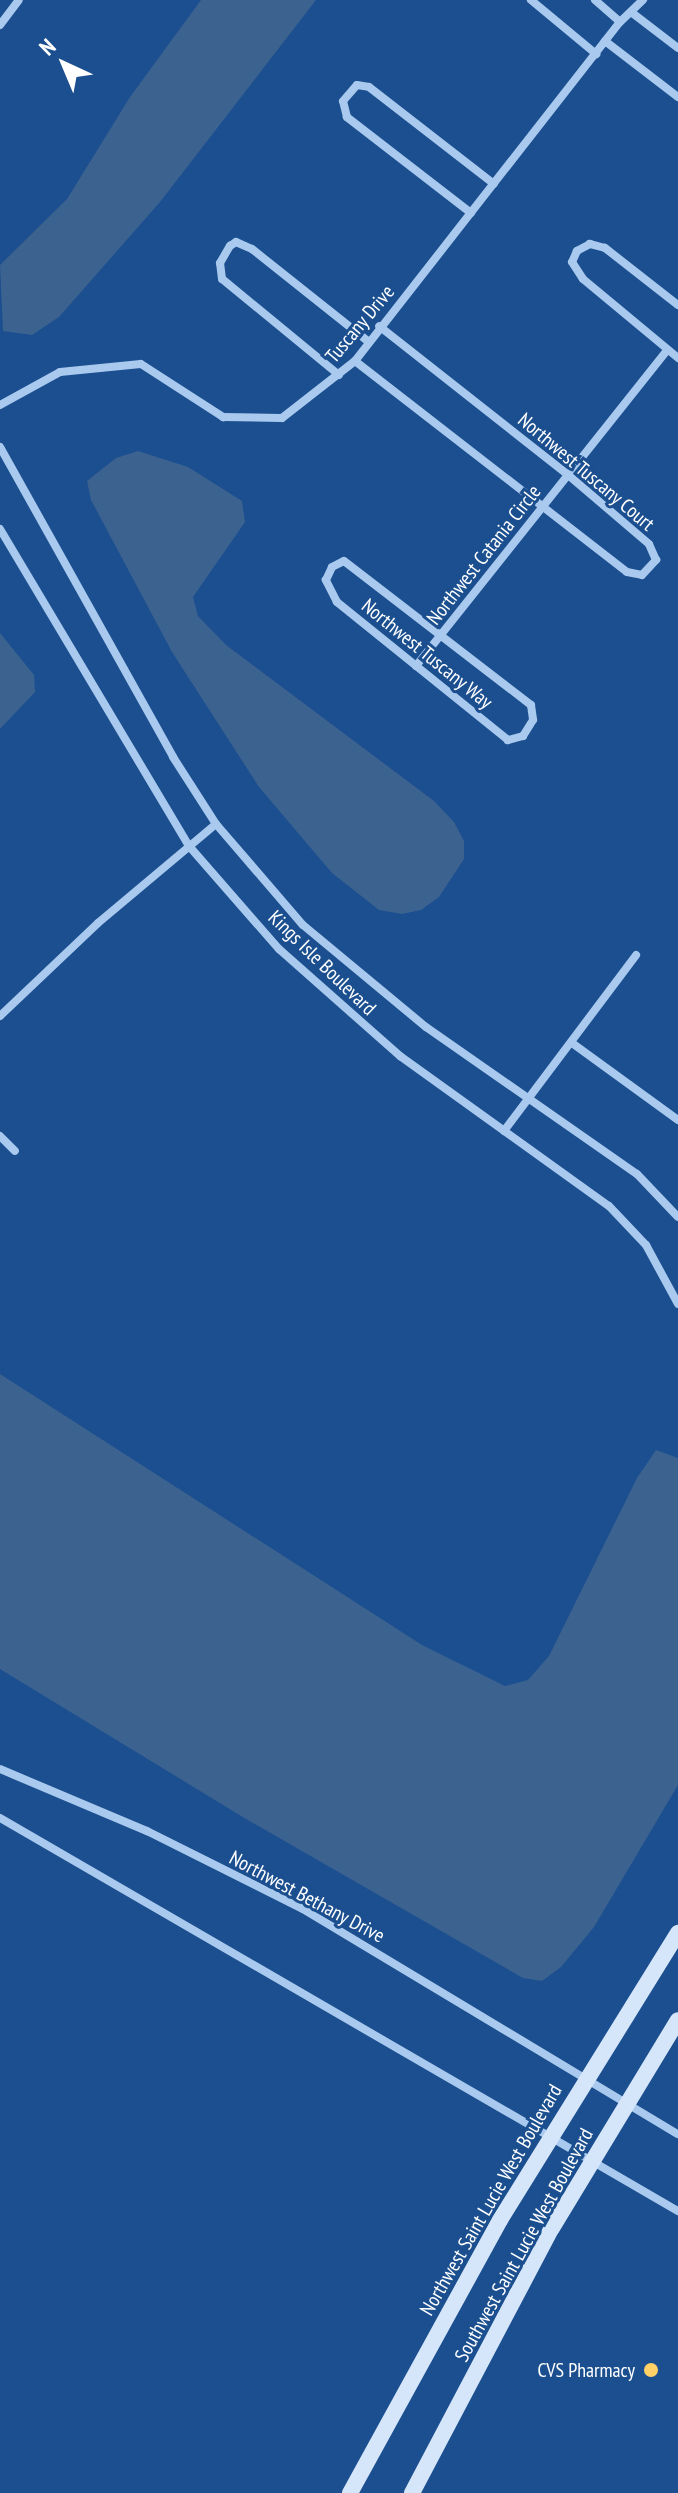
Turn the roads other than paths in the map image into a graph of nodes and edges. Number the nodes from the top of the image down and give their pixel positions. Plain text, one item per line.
1 (19, 0) edge
2 (531, 0) edge
3 (595, 0) edge
4 (643, 0) edge
5 (631, 12) junction
6 (620, 22) junction
7 (0, 25) edge
8 (605, 41) junction
9 (678, 48) edge
10 (596, 54) junction
11 (678, 97) edge
12 (494, 184) junction
13 (471, 213) junction
14 (678, 305) edge
15 (379, 326) junction
16 (369, 342) junction
17 (667, 350) junction
18 (678, 358) edge
19 (355, 361) junction
20 (339, 375) junction
21 (0, 405) edge
22 (0, 447) edge
23 (567, 474) junction
24 (541, 506) junction
25 (0, 529) edge
26 (443, 635) junction
27 (416, 666) junction
28 (216, 824) junction
29 (189, 846) junction
30 (636, 955) dead end
31 (0, 1016) edge
32 (572, 1043) junction
33 (529, 1099) junction
34 (678, 1120) edge
35 (504, 1131) junction
36 (0, 1136) edge
37 (15, 1151) dead end
38 (678, 1217) edge
39 (678, 1304) edge
40 (0, 1769) edge
41 (0, 1818) edge
42 (678, 1933) edge
43 (678, 2020) edge
44 (587, 2076) junction
45 (627, 2100) junction
46 (678, 2134) edge
47 (550, 2138) junction
48 (592, 2160) junction
49 (678, 2211) edge
50 (350, 2493) edge
51 (412, 2493) edge

1 - 7 street
2 - 10 street
3 - 6 street
4 - 5 street, Tuscany Drive
5 - 6 street, Tuscany Drive
5 - 9 street
6 - 8 street, Tuscany Drive
8 - 10 street, Tuscany Drive
8 - 11 street
10 - 12 street, Tuscany Drive
12 - 13 street, Tuscany Drive
12 - 13 street
13 - 15 street, Tuscany Drive
14 - 17 street
15 - 16 street, Tuscany Drive
15 - 23 street, Northwest Tuscany Court
16 - 19 street, Tuscany Drive
16 - 20 street
17 - 18 street
17 - 23 street, Northwest Catania Circle
19 - 20 street, Tuscany Drive
19 - 24 street, Northwest Tuscany Court
20 - 21 street, Tuscany Drive
22 - 28 street, Kings Isle Boulevard
23 - 24 street, Northwest Catania Circle
23 - 24 street, Northwest Tuscany Court
24 - 26 street, Northwest Catania Circle
25 - 29 street, Kings Isle Boulevard
26 - 27 street, Northwest Catania Circle
26 - 27 street, Northwest Tuscany Way
26 - 27 street, Northwest Tuscany Way
28 - 29 street
28 - 33 street, Kings Isle Boulevard
29 - 31 street
29 - 35 street, Kings Isle Boulevard
30 - 32 street
32 - 33 street
32 - 34 street
33 - 35 street
33 - 38 street, Kings Isle Boulevard
35 - 39 street, Kings Isle Boulevard
36 - 37 street
40 - 44 street, Northwest Bethany Drive
41 - 47 street
42 - 44 main road, Northwest Saint Lucie West Boulevard
43 - 45 main road, Southwest Saint Lucie West Boulevard
44 - 45 street, Northwest Bethany Drive
44 - 47 main road, Northwest Saint Lucie West Boulevard
45 - 46 street, Northwest Bethany Drive
45 - 48 main road, Southwest Saint Lucie West Boulevard
47 - 48 street
47 - 50 main road, Northwest Saint Lucie West Boulevard
48 - 49 street
48 - 51 main road, Southwest Saint Lucie West Boulevard

